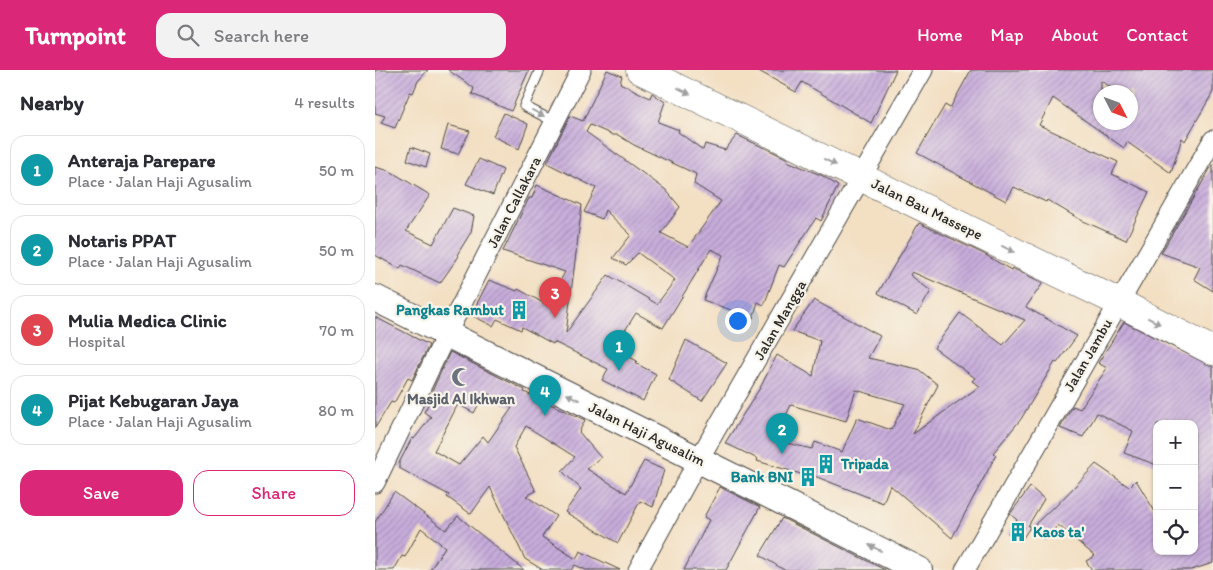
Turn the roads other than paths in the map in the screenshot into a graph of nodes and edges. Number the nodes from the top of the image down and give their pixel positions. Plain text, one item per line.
1 (540, 70) edge
2 (581, 70) edge
3 (640, 70) edge
4 (923, 70) edge
5 (555, 122) junction
6 (1213, 140) edge
7 (863, 178) junction
8 (375, 298) edge
9 (1118, 302) junction
10 (446, 335) junction
11 (1213, 351) edge
12 (699, 459) junction
13 (375, 483) edge
14 (638, 570) edge
15 (919, 570) edge
16 (965, 570) edge

1 -> 5 lane
2 - 5 street, Jalan Callakara
3 -> 7 highway, Jalan Bau Massepe
4 - 7 street, Jalan Mangga
5 - 10 street, Jalan Callakara
6 - 9 street, Jalan Jambu
7 -> 9 highway, Jalan Bau Massepe
7 - 12 street, Jalan Mangga
8 - 10 street, Jalan Haji Agusalim
9 -> 11 highway, Jalan Bau Massepe
9 - 16 street, Jalan Jambu
12 -> 10 street, Jalan Haji Agusalim
10 - 13 street, Jalan Callakara
12 - 14 street, Jalan Mangga
15 -> 12 street, Jalan Haji Agusalim

